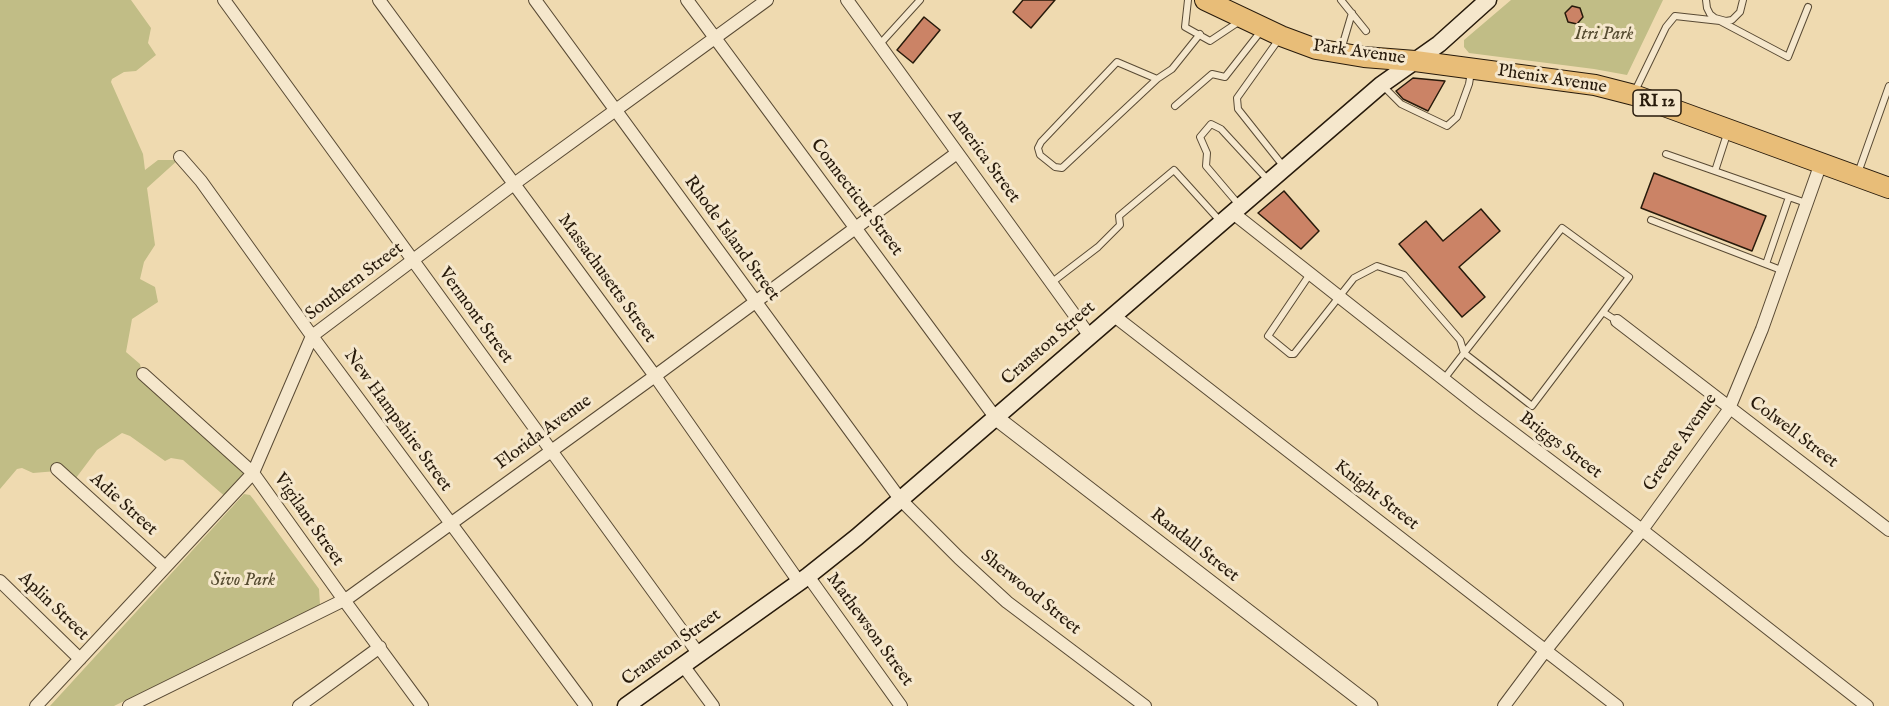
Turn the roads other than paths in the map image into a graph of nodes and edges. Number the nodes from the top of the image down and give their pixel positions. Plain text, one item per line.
1 (224, 0) edge
2 (379, 0) edge
3 (535, 0) edge
4 (687, 0) edge
5 (767, 0) edge
6 (847, 0) edge
7 (920, 0) edge
8 (1188, 0) edge
9 (1341, 0) edge
10 (1488, 0) edge
11 (1706, 0) edge
12 (1743, 0) edge
13 (1217, 2) edge
14 (1808, 7) dead end
15 (1352, 14) junction
16 (1243, 19) junction
17 (1720, 21) junction
18 (1366, 31) dead end
19 (1272, 32) junction
20 (1200, 34) junction
21 (714, 38) junction
22 (879, 44) junction
23 (1340, 53) junction
24 (1415, 61) junction
25 (1471, 68) junction
26 (1156, 79) junction
27 (1381, 85) junction
28 (1889, 86) edge
29 (1634, 95) junction
30 (1175, 105) dead end
31 (615, 111) junction
32 (1729, 129) junction
33 (957, 153) junction
34 (1666, 153) dead end
35 (180, 157) dead end
36 (1821, 163) junction
37 (1285, 168) junction
38 (1715, 171) junction
39 (1857, 177) junction
40 (1269, 181) junction
41 (514, 184) junction
42 (1889, 188) edge
43 (1789, 197) junction
44 (1806, 203) junction
45 (1231, 214) junction
46 (1651, 220) dead end
47 (856, 228) junction
48 (413, 260) junction
49 (1766, 264) junction
50 (1781, 270) junction
51 (1310, 274) junction
52 (1051, 283) junction
53 (1339, 296) junction
54 (756, 303) junction
55 (1603, 312) junction
56 (1113, 315) junction
57 (1617, 321) joint
58 (1089, 335) junction
59 (312, 336) junction
60 (1464, 353) junction
61 (143, 374) dead end
62 (655, 376) junction
63 (1444, 379) junction
64 (1729, 407) junction
65 (995, 417) junction
66 (550, 451) junction
67 (57, 470) dead end
68 (253, 473) junction
69 (900, 499) junction
70 (450, 524) junction
71 (1641, 530) junction
72 (1889, 530) edge
73 (165, 567) junction
74 (803, 579) junction
75 (0, 581) edge
76 (344, 600) junction
77 (380, 647) junction
78 (1545, 651) junction
79 (698, 653) junction
80 (80, 658) junction
81 (682, 664) junction
82 (36, 706) edge
83 (129, 706) edge
84 (299, 706) edge
85 (422, 706) edge
86 (586, 706) edge
87 (626, 706) edge
88 (713, 706) edge
89 (901, 706) edge
90 (1145, 706) edge
91 (1370, 706) edge
92 (1504, 706) edge
93 (1617, 706) edge
94 (1867, 706) edge

1 - 48 street, Vermont Street
2 - 41 street, Massachusetts Street
3 - 31 street, Rhode Island Street
4 - 21 street, Connecticut Street
5 - 21 street, Southern Street
6 - 22 street, America Street
7 - 22 lane
8 - 20 lane
9 - 15 lane
10 - 24 main road, Cranston Street
11 - 17 lane
12 - 17 lane
13 - 16 main road, Park Avenue / RI 12
14 - 17 lane
15 - 18 lane
15 - 23 lane
16 - 19 main road, Park Avenue / RI 12
16 - 20 lane
17 - 29 lane
19 - 23 main road, Park Avenue / RI 12
19 - 30 lane
19 - 37 lane
20 - 26 lane
21 - 31 street, Southern Street
21 - 47 street, Connecticut Street
22 - 33 street, America Street
23 - 24 main road, Park Avenue / RI 12
24 - 25 main road, Phenix Avenue / RI 12
24 - 27 main road, Cranston Street
25 - 27 lane
25 - 29 main road, Phenix Avenue / RI 12
26 - 26 lane
27 - 37 main road, Cranston Street
28 - 39 lane
29 - 32 main road, Phenix Avenue / RI 12
31 - 41 street, Southern Street
31 - 54 street, Rhode Island Street
32 - 36 main road, Phenix Avenue / RI 12
32 - 38 lane
33 - 47 street, Florida Avenue
33 - 52 street, America Street
34 - 38 lane
35 - 59 street, New Hampshire Street
36 - 39 main road, Phenix Avenue / RI 12
36 - 44 street, Greene Avenue
37 - 40 main road, Cranston Street
38 - 43 lane
39 - 42 main road, Phenix Avenue / RI 12
40 - 45 main road, Cranston Street
40 - 45 lane
41 - 48 street, Southern Street
41 - 62 street, Massachusetts Street
43 - 44 lane
43 - 49 lane
44 - 50 street, Greene Avenue
45 - 51 street, Briggs Street
45 - 52 lane
45 - 56 main road, Cranston Street
46 - 49 lane
47 - 54 street, Florida Avenue
47 - 65 street, Connecticut Street
48 - 59 street, Southern Street
48 - 66 street, Vermont Street
49 - 50 lane
50 - 64 street, Greene Avenue
51 - 53 street, Briggs Street
51 - 53 lane
52 - 58 street, America Street
53 - 60 lane
53 - 63 street, Briggs Street
54 - 62 street, Florida Avenue
54 - 69 street, Rhode Island Street
55 - 57 lane
55 - 60 lane
55 - 60 lane
56 - 58 main road, Cranston Street
56 - 78 street, Knight Street
57 - 64 street, Colwell Street
58 - 65 main road, Cranston Street
59 - 68 street, Southern Street
59 - 70 street, New Hampshire Street
60 - 63 lane
61 - 68 street, Vigilant Street
62 - 66 street, Florida Avenue
62 - 74 street, Massachusetts Street
63 - 71 street, Briggs Street
64 - 71 street, Greene Avenue
64 - 72 street, Colwell Street
65 - 69 main road, Cranston Street
65 - 91 street, Randall Street
66 - 70 street, Florida Avenue
66 - 79 street, Vermont Street
67 - 73 street, Adie Street
68 - 73 street, Southern Street
68 - 76 street, Vigilant Street
69 - 74 main road, Cranston Street
69 - 90 street, Sherwood Street
70 - 76 street, Florida Avenue
70 - 86 street, New Hampshire Street
71 - 78 street, Greene Avenue
71 - 94 street, Briggs Street
73 - 80 street, Southern Street
74 - 79 main road, Cranston Street
74 - 89 street, Mathewson Street
75 - 80 street, Aplin Street
76 - 77 street, Vigilant Street
76 - 83 street, Florida Avenue
77 - 84 street
77 - 85 street, Vigilant Street
78 - 92 street, Greene Avenue
78 - 93 street, Knight Street
79 - 81 main road, Cranston Street
80 - 82 street, Southern Street
81 - 87 main road, Cranston Street
81 - 88 street

